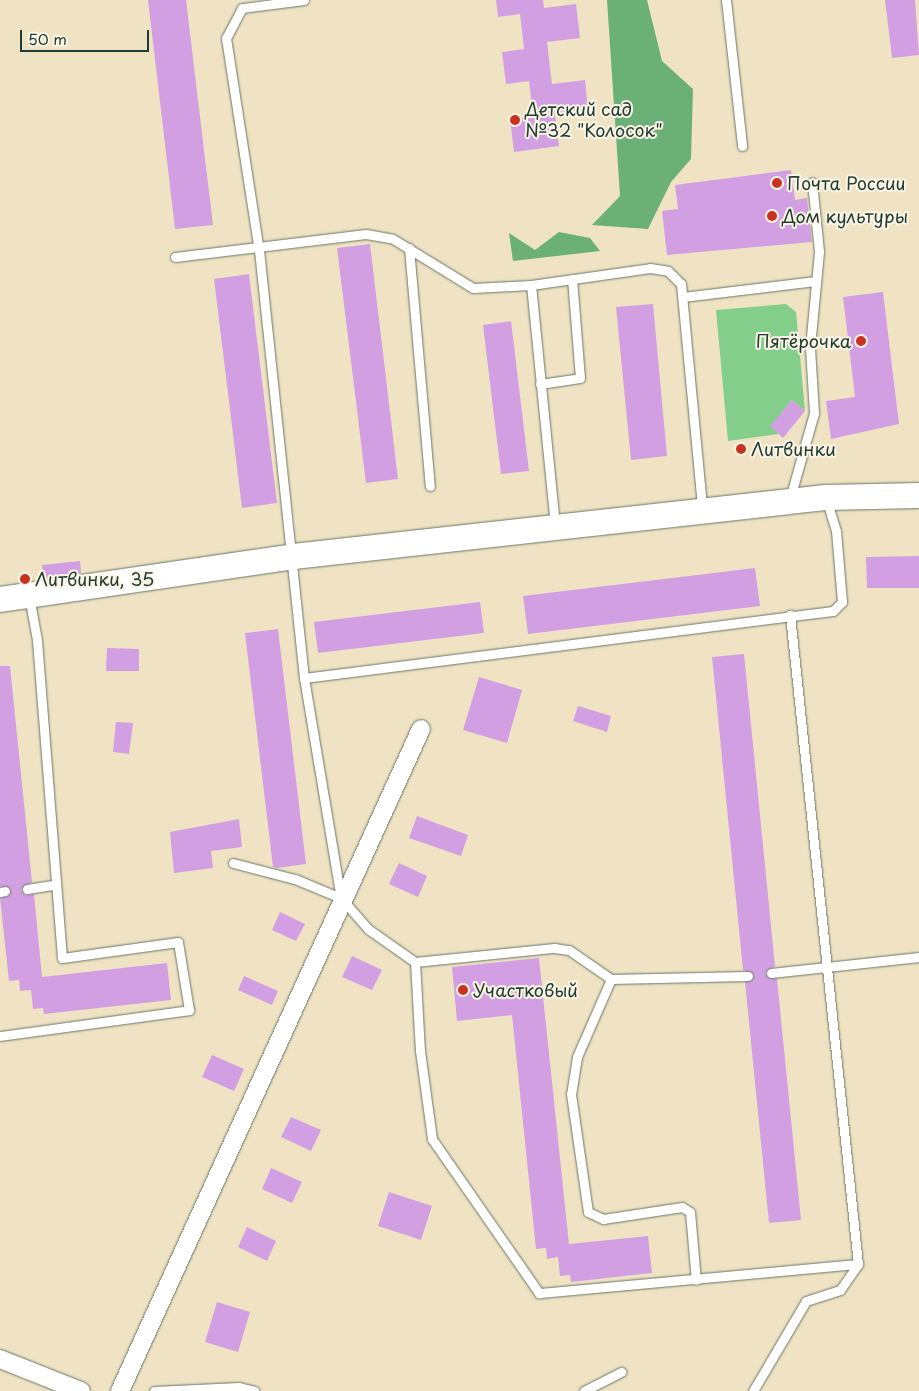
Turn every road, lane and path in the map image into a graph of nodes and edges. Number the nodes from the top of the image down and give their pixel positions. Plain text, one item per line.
1 (304, 0) edge
2 (726, 0) edge
3 (742, 146) dead end
4 (812, 182) dead end
5 (410, 248) junction
6 (259, 250) junction
7 (176, 257) dead end
8 (572, 279) junction
9 (814, 281) junction
10 (531, 285) junction
11 (683, 297) junction
12 (540, 384) junction
13 (430, 486) dead end
14 (919, 495) edge
15 (825, 497) junction
16 (790, 501) junction
17 (703, 511) junction
18 (556, 528) junction
19 (293, 556) junction
20 (29, 594) junction
21 (0, 599) edge
22 (790, 615) junction
23 (304, 678) junction
24 (422, 729) dead end
25 (233, 863) dead end
26 (53, 885) junction
27 (27, 888) dead end
28 (341, 898) junction
29 (919, 957) edge
30 (415, 962) junction
31 (826, 967) junction
32 (771, 973) dead end
33 (748, 976) dead end
34 (611, 979) junction
35 (0, 1036) edge
36 (858, 1264) junction
37 (696, 1280) junction
38 (0, 1359) edge
39 (621, 1372) dead end
40 (82, 1391) edge
41 (120, 1391) edge
42 (154, 1391) edge
43 (255, 1391) edge
44 (584, 1391) edge
45 (754, 1391) edge

1 - 6 lane
2 - 3 lane
4 - 9 lane
5 - 6 lane
5 - 10 lane
5 - 13 lane
6 - 7 lane
6 - 19 lane
8 - 10 lane
8 - 11 lane
8 - 12 lane
9 - 11 lane
9 - 16 lane
10 - 12 lane
11 - 17 lane
12 - 18 lane
14 - 15 street
15 - 16 street
15 - 22 lane
16 - 17 street
17 - 18 street
18 - 19 street
19 - 20 street
19 - 23 lane
20 - 21 street
20 - 26 lane
22 - 23 lane
22 - 31 lane
23 - 28 lane
24 - 28 street
25 - 28 lane
26 - 27 lane
26 - 35 lane
28 - 30 lane
28 - 41 street
29 - 31 lane
30 - 34 lane
30 - 37 lane
31 - 32 lane
31 - 36 lane
33 - 34 lane
34 - 37 lane
36 - 37 lane
36 - 45 lane
38 - 40 street
39 - 44 lane
42 - 43 lane

